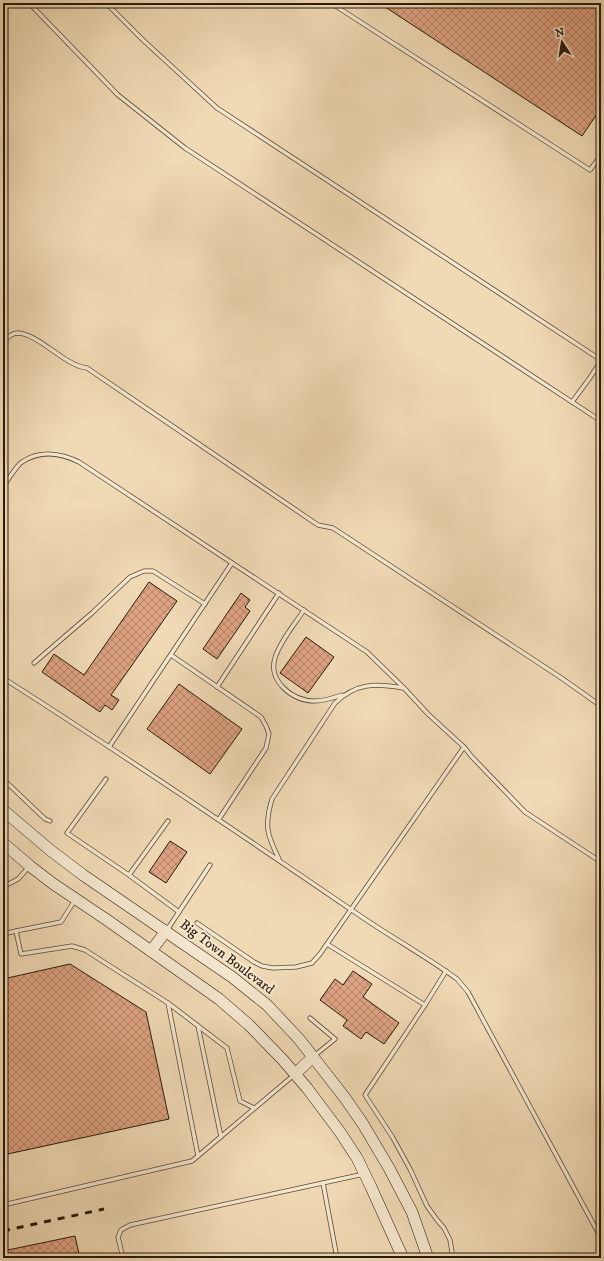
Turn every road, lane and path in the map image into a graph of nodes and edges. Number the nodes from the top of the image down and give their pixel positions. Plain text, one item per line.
1 (29, 3) edge
2 (106, 3) edge
3 (331, 3) edge
4 (601, 156) edge
5 (3, 343) edge
6 (601, 360) edge
7 (572, 402) junction
8 (601, 421) edge
9 (3, 487) edge
10 (232, 563) junction
11 (279, 593) junction
12 (205, 604) junction
13 (304, 610) junction
14 (171, 654) junction
15 (34, 663) dead end
16 (3, 678) edge
17 (217, 687) junction
18 (404, 688) junction
19 (345, 695) junction
20 (601, 706) edge
21 (109, 747) junction
22 (464, 747) junction
23 (3, 778) edge
24 (106, 779) dead end
25 (3, 810) edge
26 (219, 820) junction
27 (50, 821) dead end
28 (168, 821) dead end
29 (3, 843) edge
30 (280, 861) junction
31 (601, 862) edge
32 (210, 865) dead end
33 (30, 866) junction
34 (129, 875) junction
35 (3, 887) edge
36 (75, 899) junction
37 (351, 909) junction
38 (179, 912) junction
39 (197, 923) dead end
40 (16, 931) junction
41 (166, 931) junction
42 (3, 934) edge
43 (327, 944) junction
44 (151, 951) junction
45 (446, 971) junction
46 (168, 1003) junction
47 (425, 1005) junction
48 (310, 1018) dead end
49 (198, 1026) junction
50 (313, 1057) junction
51 (295, 1074) junction
52 (254, 1108) junction
53 (221, 1137) junction
54 (198, 1156) junction
55 (365, 1174) junction
56 (322, 1183) junction
57 (3, 1205) edge
58 (601, 1238) edge
59 (123, 1258) edge
60 (337, 1258) edge
61 (403, 1258) edge
62 (428, 1258) edge
63 (453, 1258) edge

1 - 7 lane
2 - 6 lane
3 - 4 lane
5 - 20 lane
6 - 7 lane
7 - 8 lane
9 - 10 lane
10 - 11 lane
10 - 12 lane
11 - 13 lane
11 - 17 lane
12 - 14 lane
12 - 15 lane
13 - 18 lane
13 - 19 lane
14 - 17 lane
14 - 21 lane
16 - 21 lane
17 - 26 lane
18 - 19 lane
18 - 22 lane
19 - 30 lane
21 - 26 lane
22 - 31 lane
22 - 37 lane
23 - 27 lane
24 - 34 lane
25 - 41 main road, Big Town Boulevard
26 - 30 lane
28 - 34 lane
29 - 33 main road
30 - 37 lane
32 - 38 lane
33 - 35 lane
33 - 36 main road
34 - 38 lane
36 - 40 lane
36 - 44 main road
37 - 43 lane
37 - 45 lane
38 - 41 lane
39 - 43 lane
40 - 42 lane
40 - 46 lane
41 - 44 main road
41 - 50 main road, Big Town Boulevard
43 - 47 lane
44 - 51 main road
45 - 47 lane
45 - 58 lane
46 - 49 lane
46 - 54 lane
47 - 63 lane
48 - 50 lane
49 - 52 lane
49 - 53 lane
50 - 51 main road
50 - 62 main road, Big Town Boulevard
51 - 52 lane
51 - 55 main road
52 - 53 lane
53 - 54 lane
54 - 57 lane
55 - 56 lane
55 - 61 main road
56 - 59 lane
56 - 60 lane

